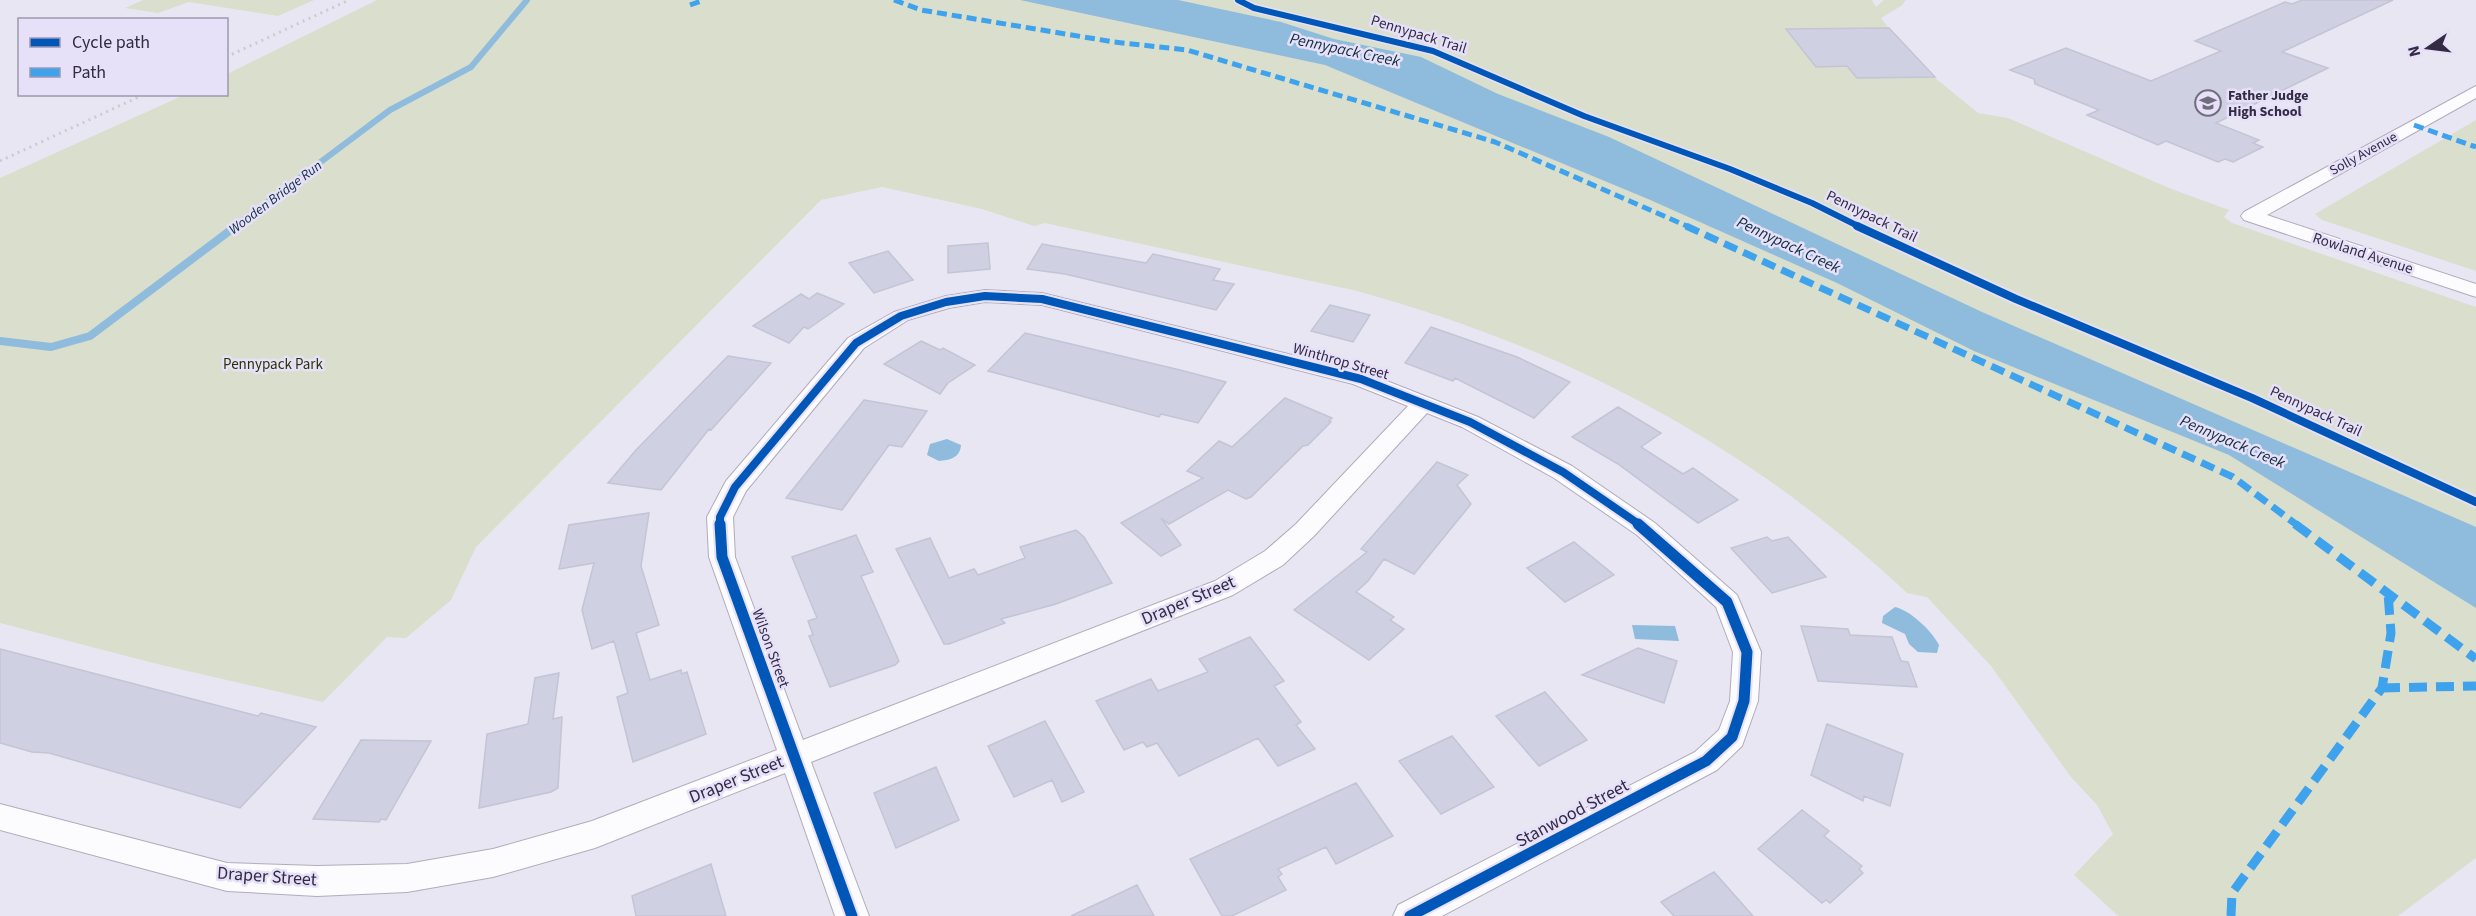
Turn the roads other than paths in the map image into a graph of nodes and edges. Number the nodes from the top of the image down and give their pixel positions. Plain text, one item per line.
1 (2476, 91) edge
2 (2251, 216) joint
3 (2476, 291) edge
4 (1423, 404) junction
5 (802, 408) joint
6 (1736, 725) joint
7 (794, 755) junction
8 (0, 817) edge
9 (852, 916) edge
10 (1410, 916) edge

1 - 2 street, Solly Avenue
2 - 3 street, Rowland Avenue
4 - 5 street, Winthrop Street
4 - 6 street, Winthrop Street
4 - 7 street, Draper Street
5 - 7 street, Wilson Street
6 - 10 street, Stanwood Street
7 - 8 street, Draper Street
7 - 9 street, Wilson Street

